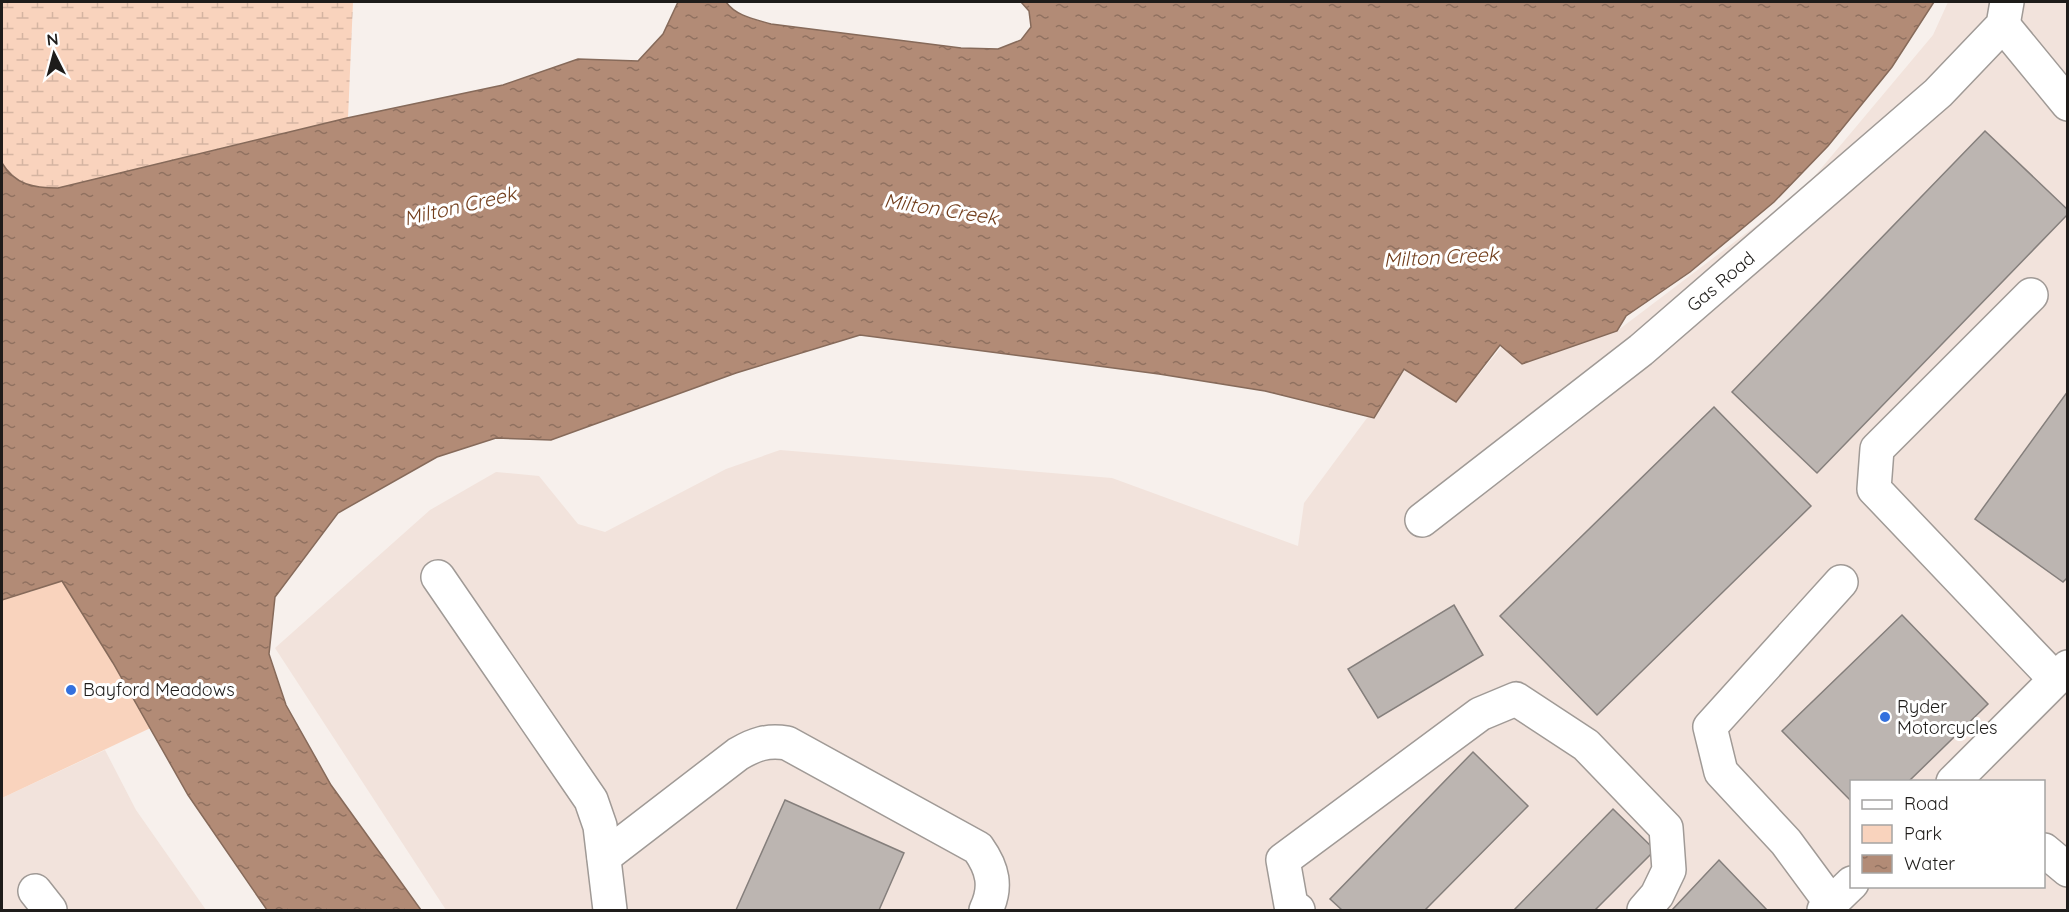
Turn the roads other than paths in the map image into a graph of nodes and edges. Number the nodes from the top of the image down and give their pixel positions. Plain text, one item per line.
1 (2005, 13) edge
2 (2067, 104) edge
3 (2031, 295) dead end
4 (1422, 520) dead end
5 (438, 577) dead end
6 (1841, 582) dead end
7 (2061, 673) edge
8 (1957, 780) edge
9 (2045, 852) edge
10 (604, 857) junction
11 (2067, 870) edge
12 (1836, 899) edge
13 (610, 910) edge
14 (986, 910) edge
15 (1298, 910) edge
16 (1644, 910) edge

1 - 2 street, Gas Road
1 - 4 street, Gas Road
3 - 7 street
5 - 10 street
6 - 12 street
7 - 8 street
9 - 11 street
10 - 13 street
10 - 14 street
15 - 16 street

